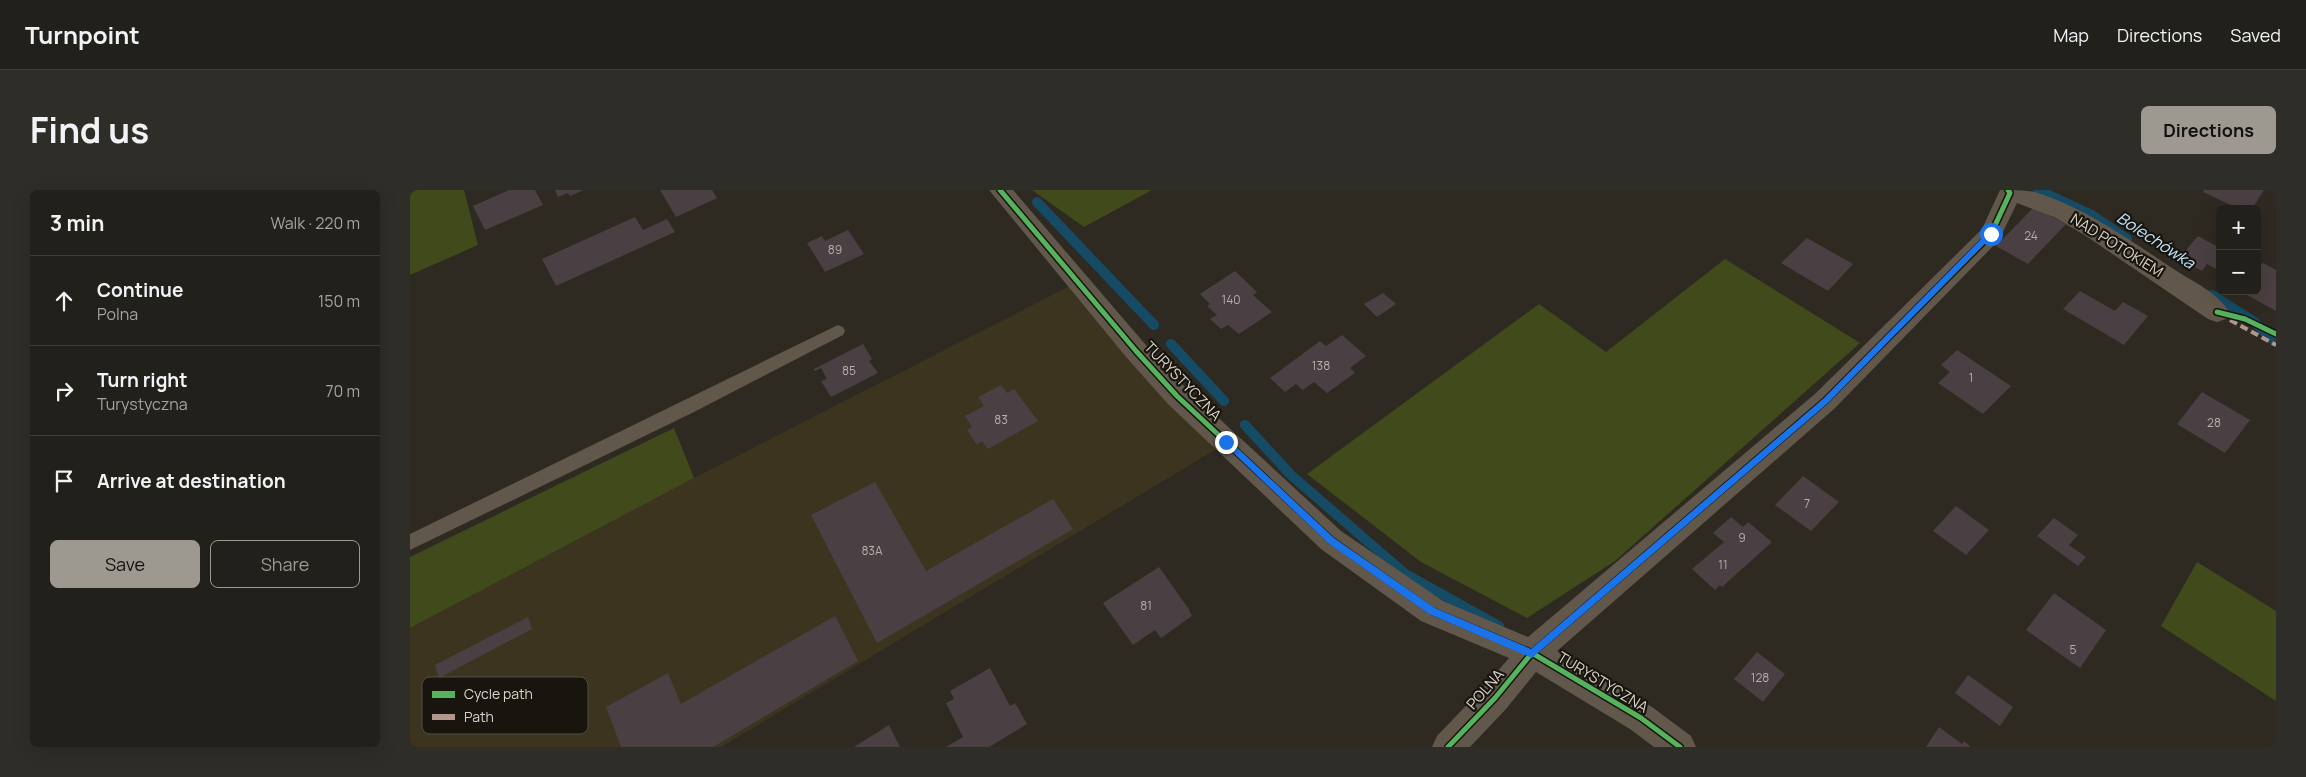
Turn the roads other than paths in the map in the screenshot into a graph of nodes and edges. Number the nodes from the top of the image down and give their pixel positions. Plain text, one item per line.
1 (1000, 190) edge
2 (2009, 191) edge
3 (2217, 312) dead end
4 (838, 331) dead end
5 (410, 542) edge
6 (1532, 654) junction
7 (1448, 747) edge
8 (1680, 747) edge

1 - 6 street, TURYSTYCZNA
2 - 3 street, NAD POTOKIEM
2 - 6 street, POLNA
4 - 5 lane
6 - 7 street, POLNA
6 - 8 street, TURYSTYCZNA

